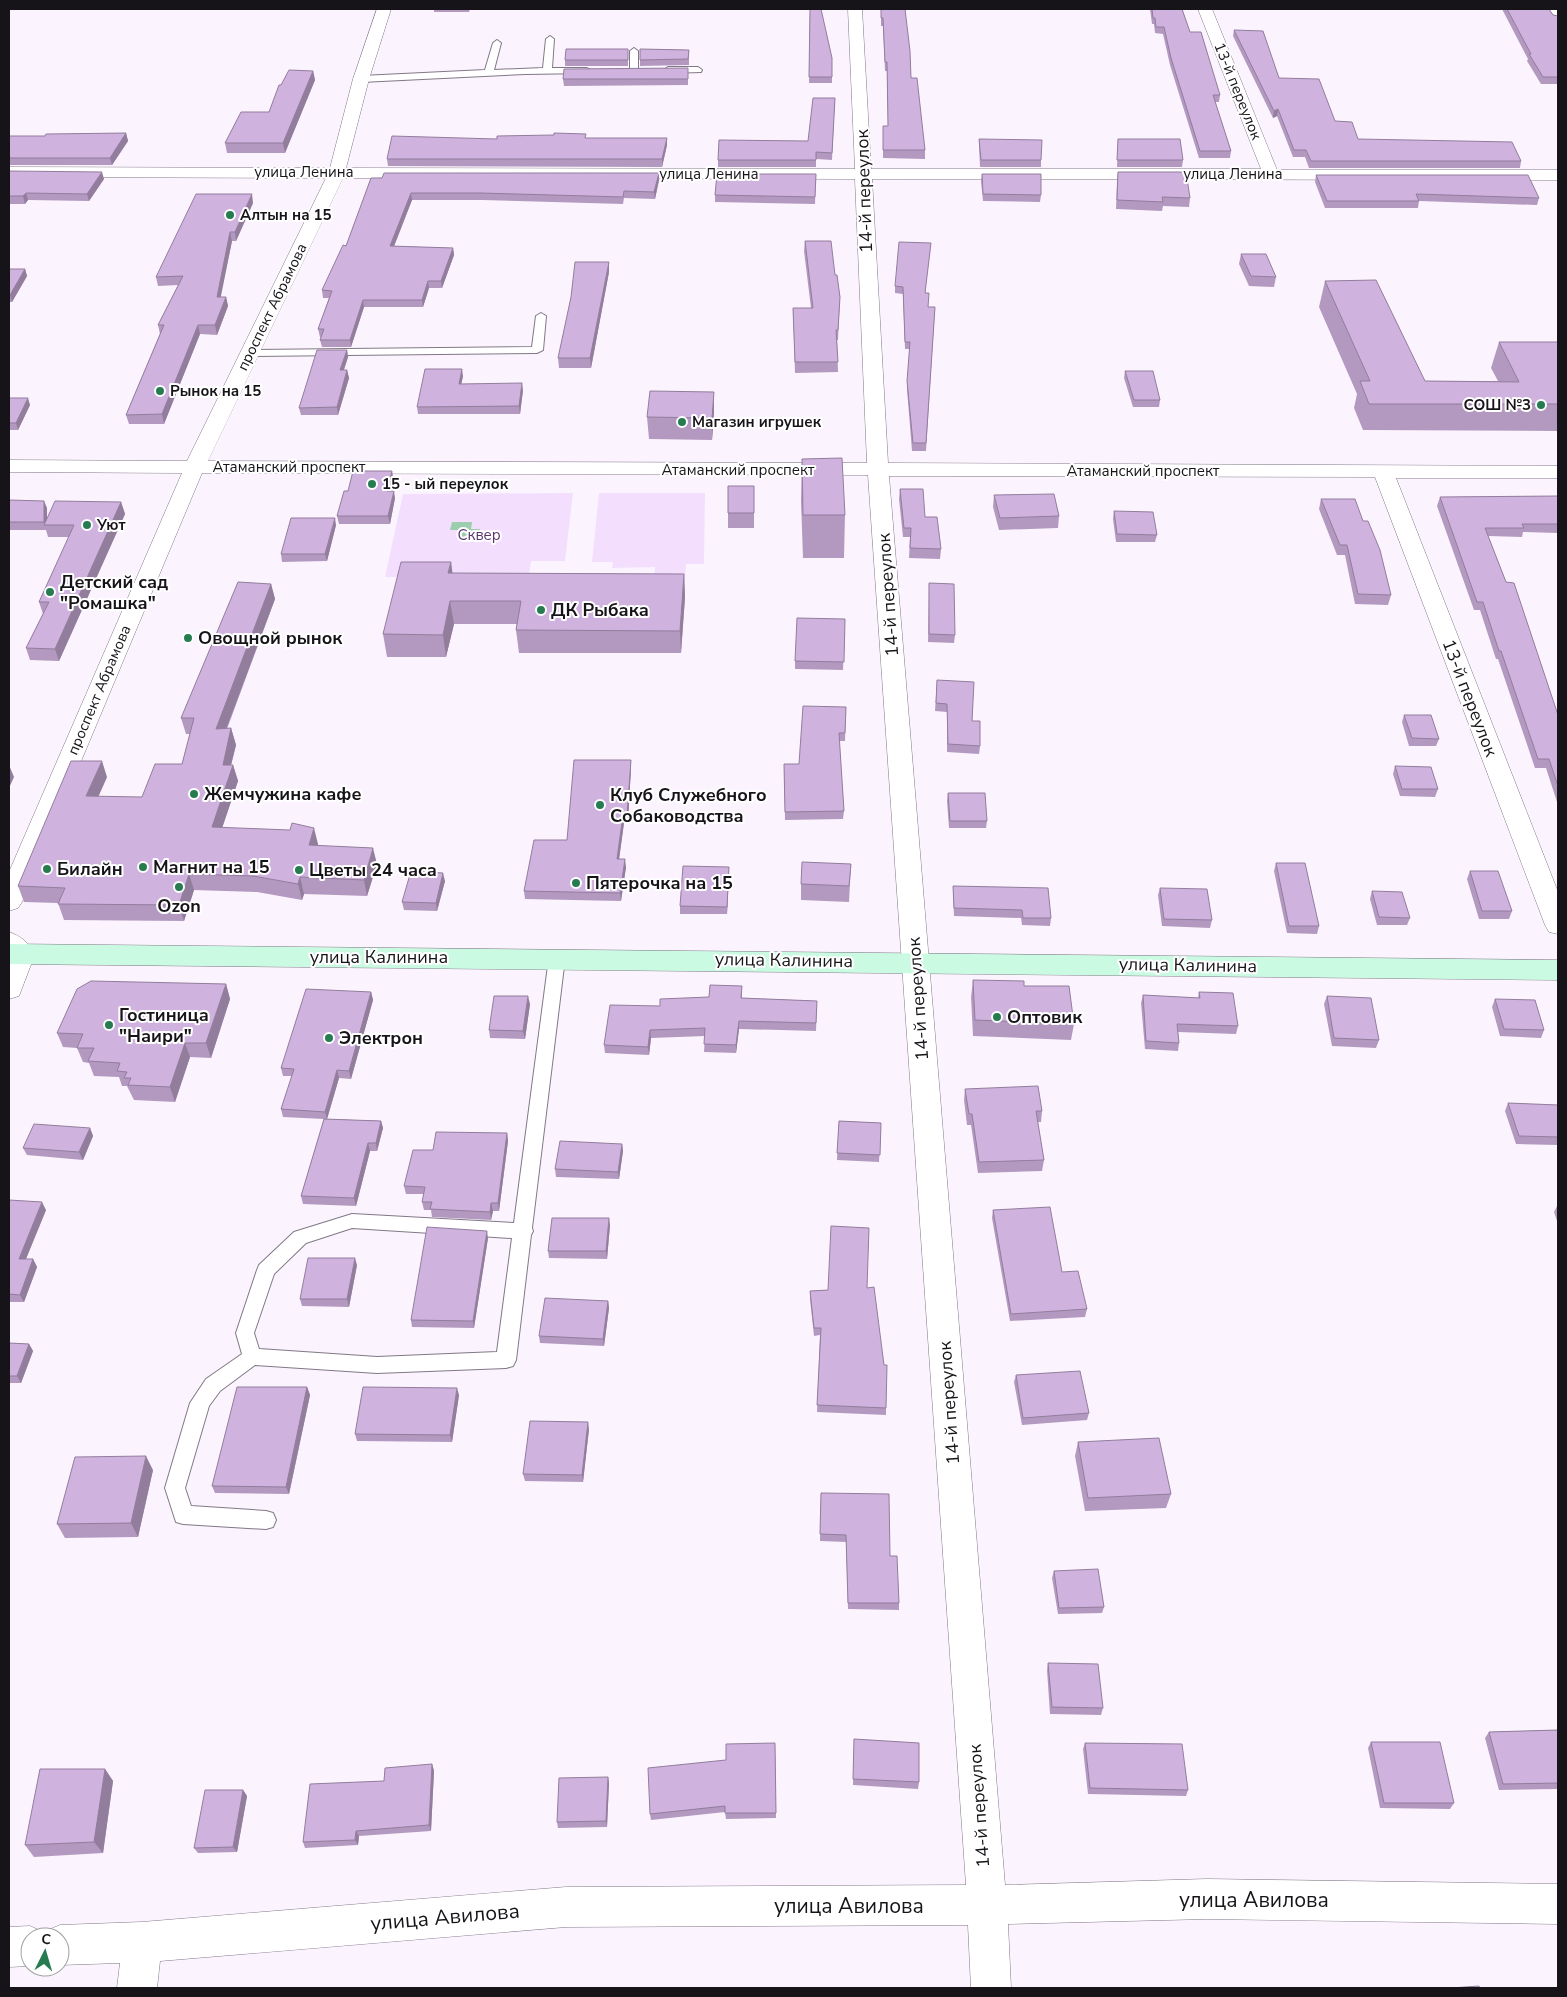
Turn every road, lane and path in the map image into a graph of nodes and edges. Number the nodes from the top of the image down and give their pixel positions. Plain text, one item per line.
1 (384, 9) edge
2 (855, 9) edge
3 (1205, 9) edge
4 (1552, 9) edge
5 (1558, 18) edge
6 (550, 39) dead end
7 (497, 43) dead end
8 (634, 51) dead end
9 (595, 70) edge
10 (634, 70) edge
11 (662, 70) edge
12 (698, 70) dead end
13 (547, 71) junction
14 (489, 73) junction
15 (361, 78) junction
16 (9, 172) edge
17 (336, 172) junction
18 (864, 174) junction
19 (1271, 174) junction
20 (1558, 175) edge
21 (541, 316) dead end
22 (537, 350) junction
23 (249, 353) junction
24 (535, 364) dead end
25 (9, 466) edge
26 (195, 466) junction
27 (878, 470) junction
28 (1383, 471) junction
29 (1558, 472) edge
30 (9, 902) edge
31 (1558, 925) edge
32 (13, 950) edge
33 (557, 958) junction
34 (915, 962) junction
35 (1558, 970) edge
36 (9, 989) edge
37 (524, 1231) junction
38 (252, 1357) junction
39 (266, 1520) dead end
40 (1558, 1904) edge
41 (987, 1905) junction
42 (142, 1942) junction
43 (70, 1945) edge
44 (137, 1988) edge
45 (990, 1988) edge

1 - 15 street, проспект Абрамова
2 - 18 street, 14-й переулок
3 - 19 street, 13-й переулок
4 - 5 street
6 - 13 lane
7 - 14 lane
8 - 10 lane
9 - 13 lane
11 - 12 lane
13 - 14 lane
14 - 15 lane
15 - 17 street, проспект Абрамова
16 - 17 street, улица Ленина
17 - 18 street, улица Ленина
17 - 23 street, проспект Абрамова
18 - 19 street, улица Ленина
18 - 27 street, 14-й переулок
19 - 20 street, улица Ленина
21 - 22 lane
22 - 23 lane
22 - 24 lane
23 - 26 street, проспект Абрамова
25 - 26 street, Атаманский проспект
26 - 27 street, Атаманский проспект
26 - 30 street, проспект Абрамова
27 - 28 street, Атаманский проспект
27 - 34 street, 14-й переулок
28 - 29 street, Атаманский проспект
28 - 31 street, 13-й переулок
32 - 33 main road, улица Калинина
32 - 36 street
33 - 34 main road, улица Калинина
33 - 37 lane
34 - 35 main road, улица Калинина
34 - 41 street, 14-й переулок
37 - 38 lane
37 - 38 lane
38 - 39 lane
40 - 41 street, улица Авилова
41 - 42 street, улица Авилова
41 - 45 street, 14-й переулок
42 - 43 street, улица Авилова
42 - 44 street

